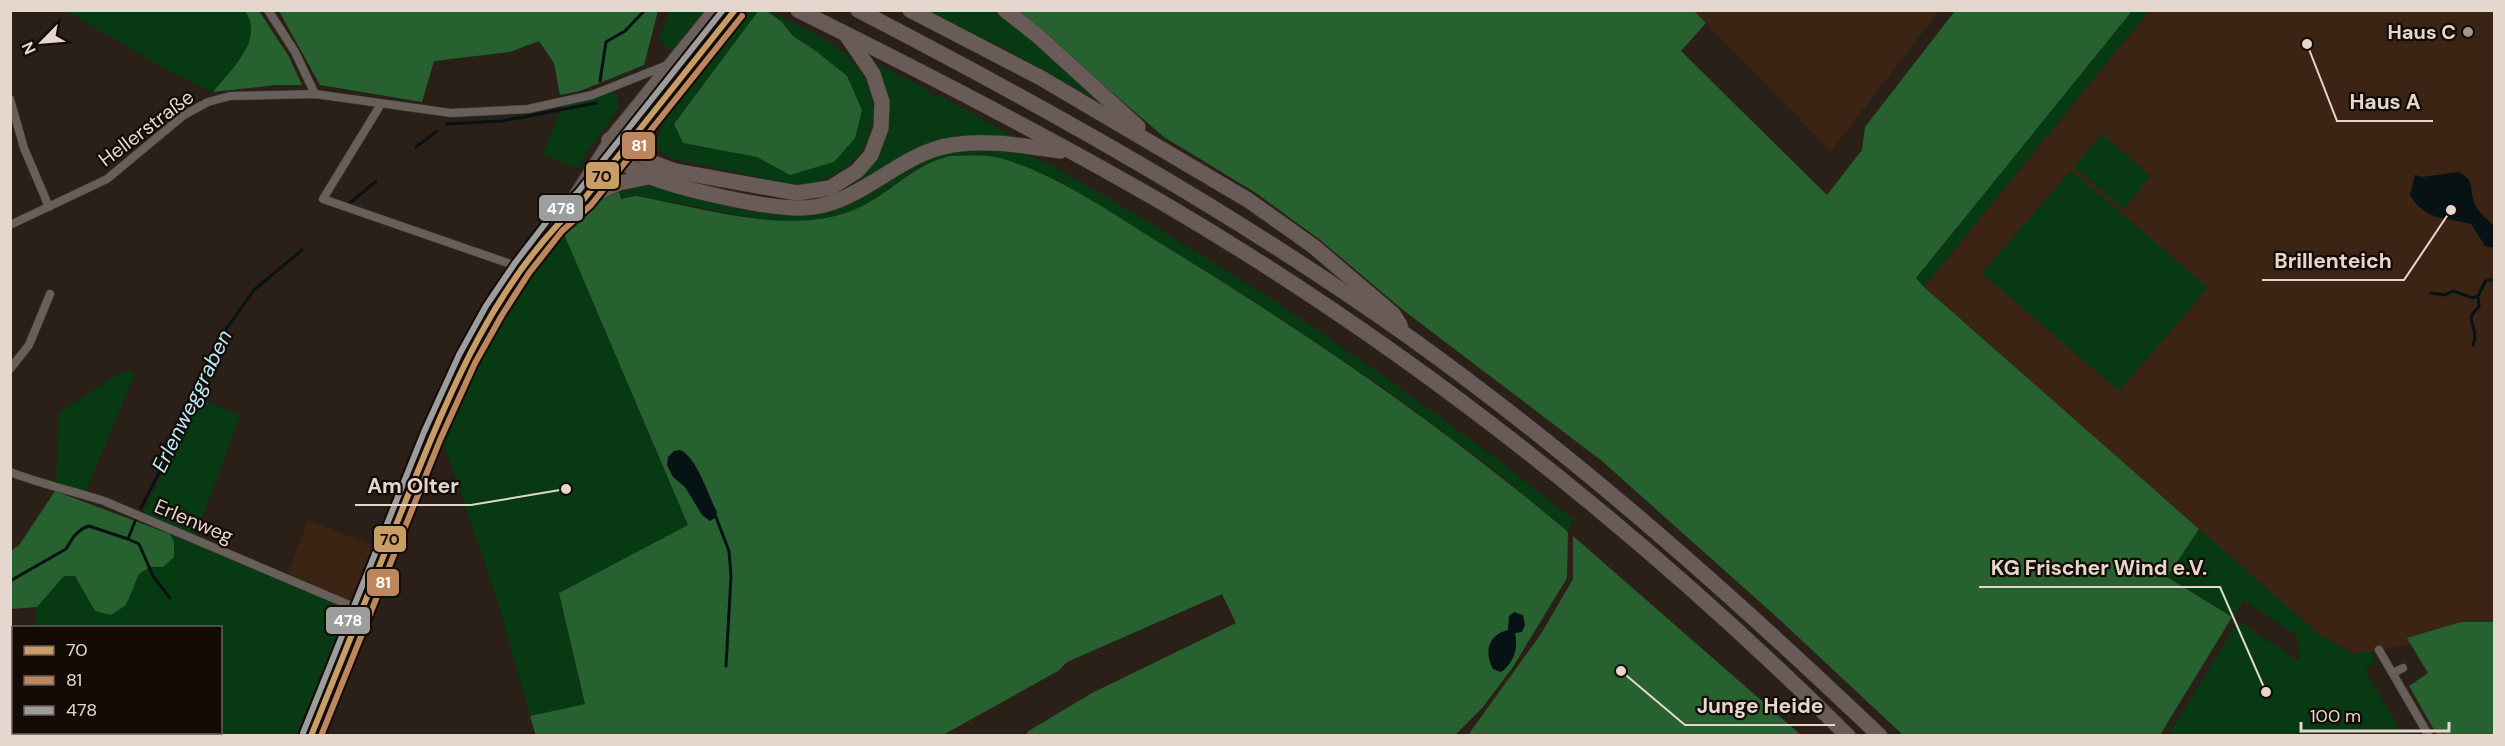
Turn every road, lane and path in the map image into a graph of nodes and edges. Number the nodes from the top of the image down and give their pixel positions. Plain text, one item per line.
1 (268, 10) edge
2 (714, 10) edge
3 (735, 10) edge
4 (798, 10) edge
5 (858, 10) edge
6 (910, 10) edge
7 (1005, 10) edge
8 (845, 34) junction
9 (672, 63) junction
10 (315, 94) junction
11 (10, 99) edge
12 (381, 104) junction
13 (609, 140) junction
14 (623, 150) junction
15 (1166, 150) junction
16 (1070, 152) junction
17 (648, 177) junction
18 (584, 199) junction
19 (49, 207) junction
20 (10, 225) edge
21 (555, 225) junction
22 (522, 268) junction
23 (50, 294) dead end
24 (1411, 339) junction
25 (10, 369) edge
26 (10, 472) edge
27 (361, 610) junction
28 (2379, 650) dead end
29 (2403, 668) dead end
30 (2393, 673) junction
31 (311, 735) edge
32 (1848, 735) edge
33 (1880, 735) edge
34 (2429, 735) edge

1 - 10 street
2 - 9 main road
3 - 14 main road
4 - 8 highway
5 - 24 highway
6 - 15 highway
7 - 15 highway
8 - 14 highway
8 - 16 highway
9 - 12 street, Hellerstraße
9 - 13 main road
10 - 12 street, Hellerstraße
10 - 19 street, Hellerstraße
11 - 19 street
12 - 22 street
13 - 14 highway
13 - 21 main road
14 - 17 highway
14 - 18 main road
15 - 24 highway
16 - 17 highway
16 - 32 highway
17 - 18 highway
18 - 21 main road
19 - 20 street, Hellerstraße
21 - 22 main road
22 - 27 main road
23 - 25 street
24 - 33 highway
26 - 27 street, Erlenweg
27 - 31 main road
28 - 30 street
29 - 30 street
30 - 34 street

